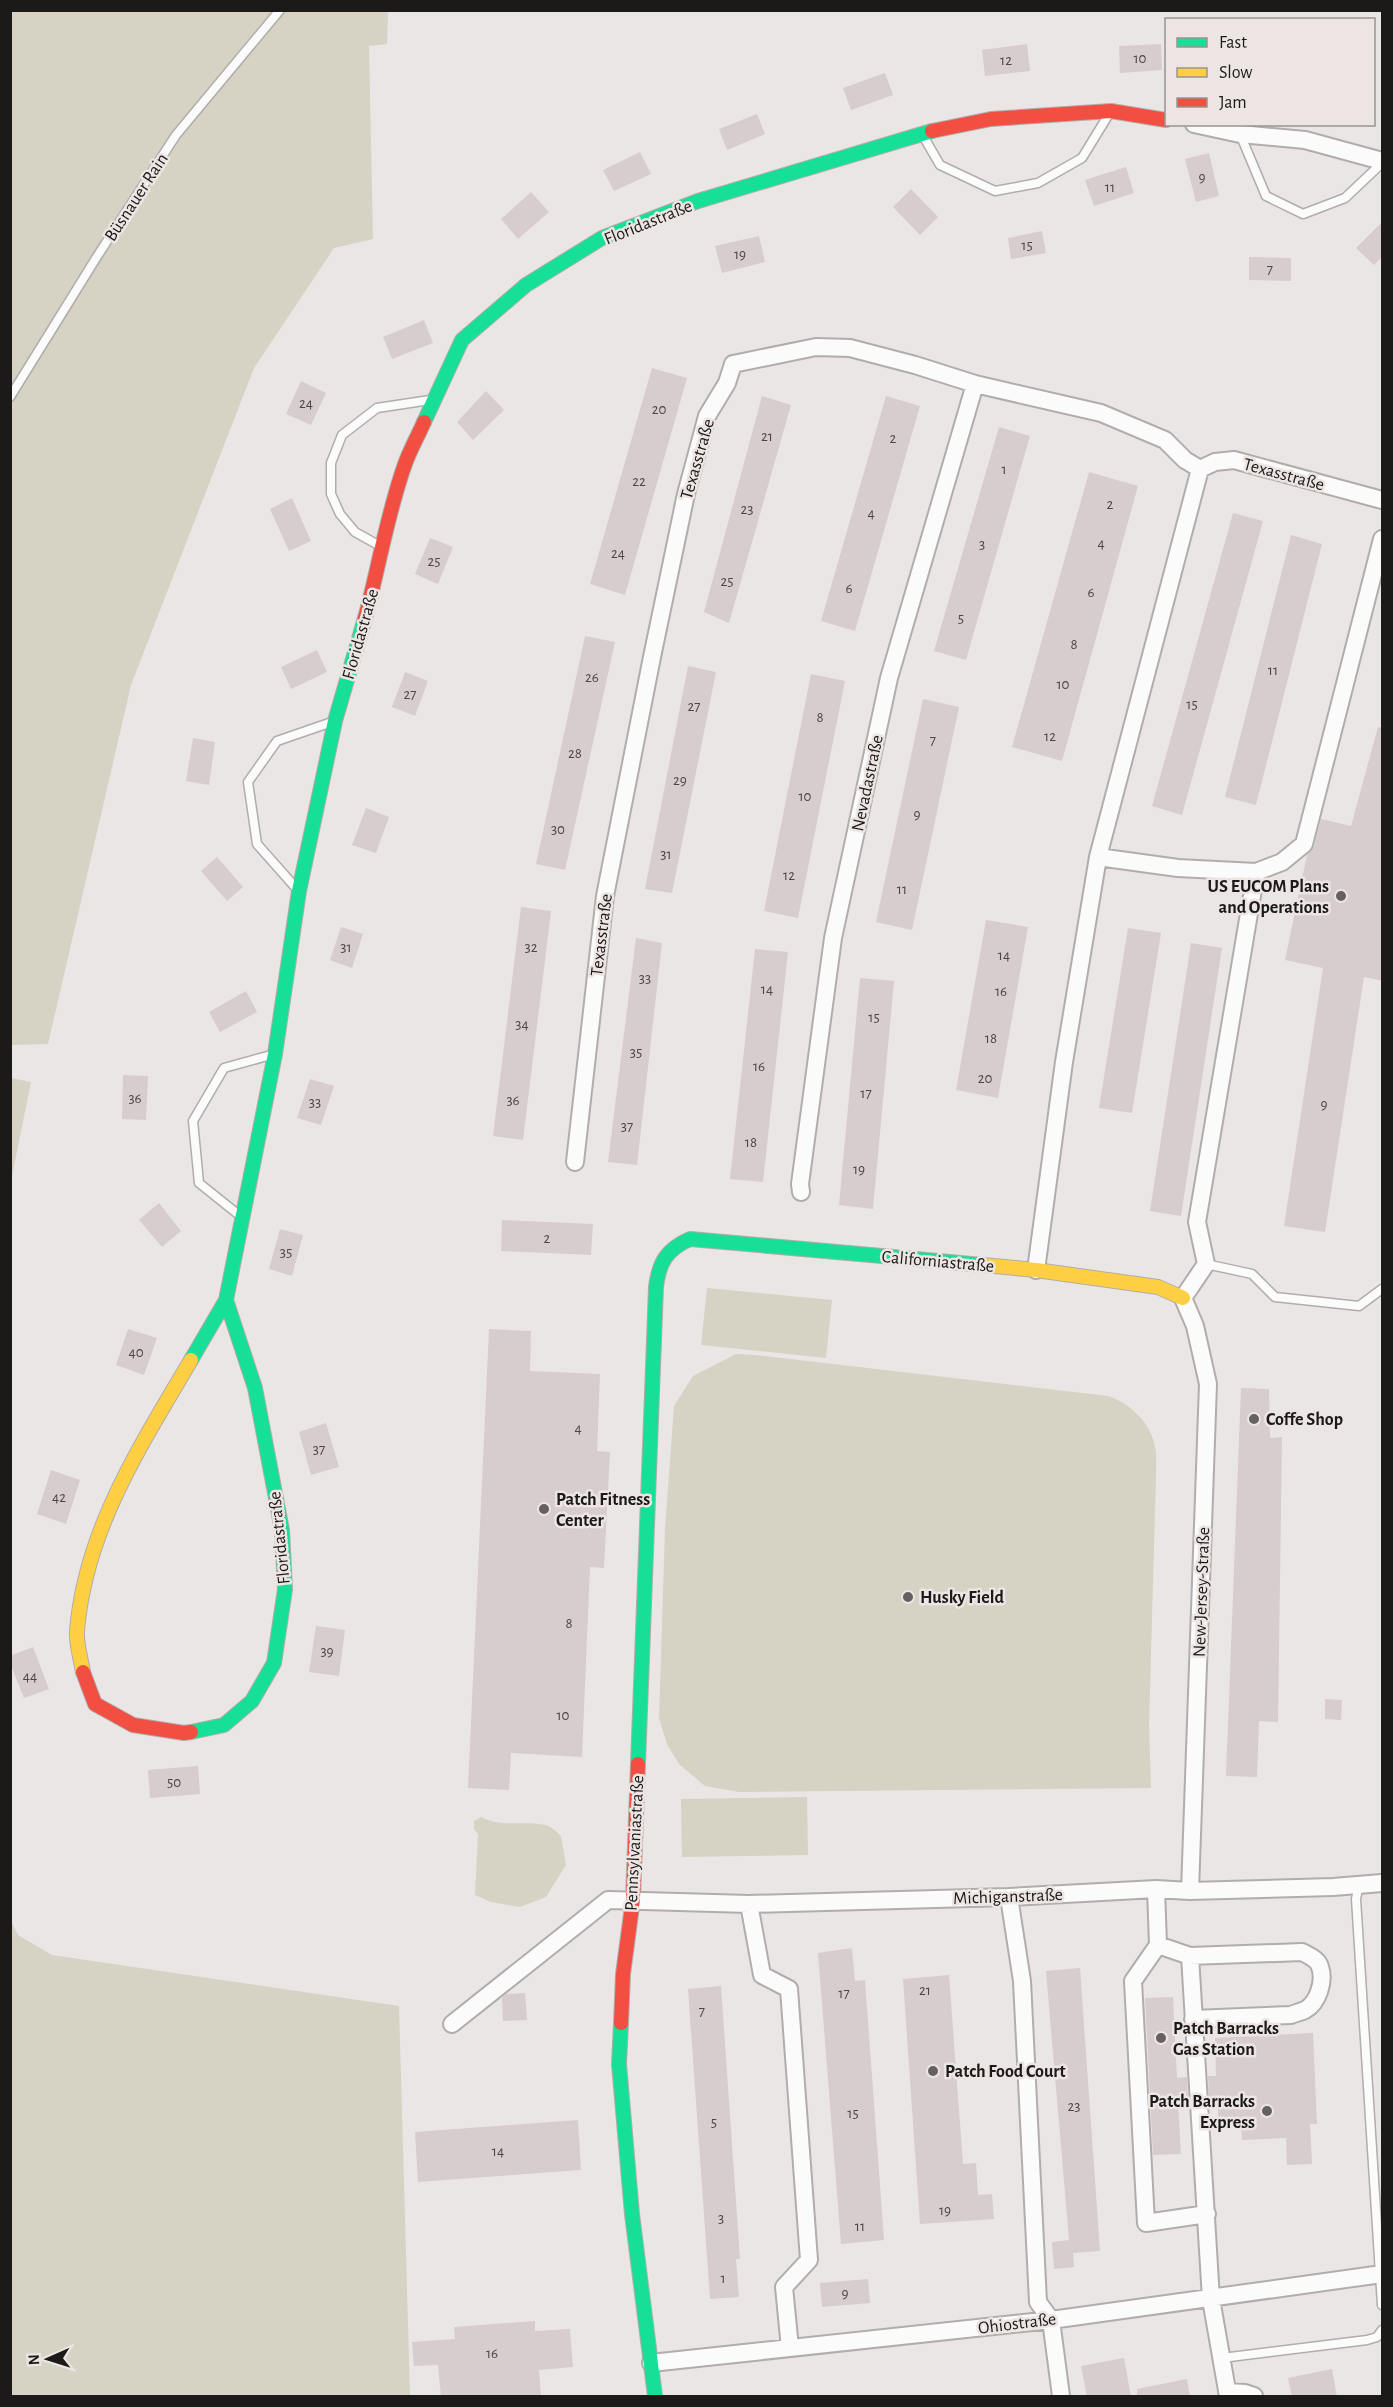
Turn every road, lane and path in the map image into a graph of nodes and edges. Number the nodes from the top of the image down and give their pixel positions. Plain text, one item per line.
1 (280, 10) edge
2 (1111, 111) junction
3 (1165, 120) edge
4 (1203, 126) edge
5 (921, 133) junction
6 (1240, 134) junction
7 (1383, 162) edge
8 (975, 384) junction
9 (10, 397) edge
10 (434, 399) junction
11 (1200, 469) junction
12 (1383, 500) edge
13 (1383, 539) edge
14 (381, 547) junction
15 (335, 721) junction
16 (1098, 857) junction
17 (1256, 872) junction
18 (299, 891) junction
19 (275, 1054) junction
20 (575, 1162) dead end
21 (801, 1192) dead end
22 (242, 1217) junction
23 (690, 1239) joint
24 (1206, 1264) junction
25 (1035, 1270) junction
26 (1383, 1289) edge
27 (1183, 1298) junction
28 (226, 1300) junction
29 (1383, 1882) edge
30 (1359, 1884) junction
31 (1156, 1889) junction
32 (1190, 1891) junction
33 (1009, 1897) junction
34 (633, 1899) junction
35 (749, 1904) junction
36 (1158, 1946) junction
37 (1191, 1956) junction
38 (1193, 2019) junction
39 (452, 2024) dead end
40 (1207, 2214) junction
41 (1381, 2275) edge
42 (1211, 2299) junction
43 (1383, 2305) edge
44 (1051, 2320) junction
45 (1383, 2331) edge
46 (790, 2348) junction
47 (1222, 2358) junction
48 (651, 2363) junction
49 (1228, 2394) edge
50 (655, 2397) edge
51 (1061, 2397) edge
52 (1254, 2397) edge

1 - 9 lane, Büsnauer Rain
2 - 3 street, Floridastraße
2 - 5 street, Floridastraße
2 - 5 lane
4 - 6 street
5 - 10 street, Floridastraße
6 - 7 street
6 - 7 lane
8 - 11 street, Texasstraße
8 - 20 street, Texasstraße
8 - 21 street, Nevadastraße
10 - 14 street, Floridastraße
10 - 14 lane
11 - 12 street, Texasstraße
11 - 16 street
13 - 17 street
14 - 15 street, Floridastraße
15 - 18 street, Floridastraße
15 - 18 lane
16 - 17 street
16 - 25 street
17 - 24 street
18 - 19 street, Floridastraße
19 - 22 street, Floridastraße
19 - 22 lane
22 - 28 street, Floridastraße
23 - 25 street, Californiastraße
23 - 34 street, Pennsylvaniastraße
24 - 26 lane
24 - 27 street
25 - 27 street, Californiastraße
27 - 32 street, New-Jersey-Straße
28 - 28 street, Floridastraße
29 - 30 street, Michiganstraße
30 - 32 street, Michiganstraße
30 - 41 lane
31 - 32 street, Michiganstraße
31 - 33 street, Michiganstraße
31 - 36 street
33 - 35 street, Michiganstraße
33 - 44 street
34 - 35 street, Michiganstraße
34 - 39 street, Michiganstraße
34 - 48 street, Pennsylvaniastraße
35 - 46 street
36 - 37 street
36 - 40 street
37 - 38 street
37 - 38 street
38 - 40 street
40 - 42 street
41 - 42 street, Ohiostraße
41 - 43 lane
42 - 44 street, Ohiostraße
42 - 47 street
44 - 46 street, Ohiostraße
44 - 51 street
45 - 47 lane
46 - 48 street, Ohiostraße
47 - 49 street
48 - 50 street, Pennsylvaniastraße
49 - 52 street

